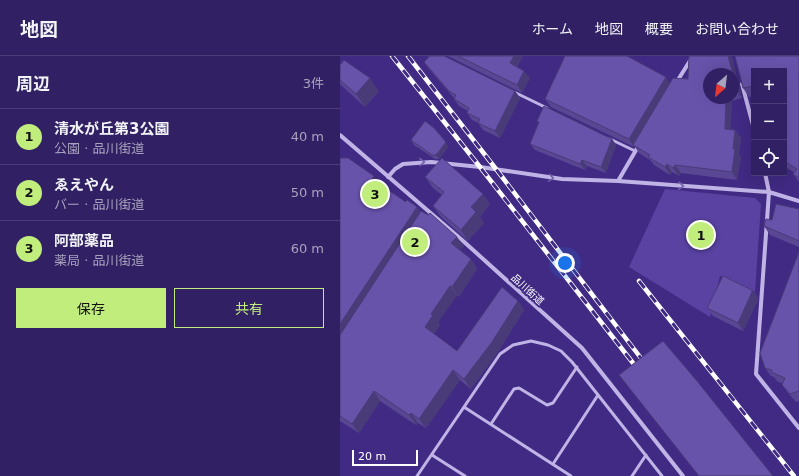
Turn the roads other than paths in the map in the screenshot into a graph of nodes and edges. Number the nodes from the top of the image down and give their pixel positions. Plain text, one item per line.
1 (692, 56) edge
2 (740, 77) edge
3 (510, 90) edge
4 (672, 90) edge
5 (552, 110) edge
6 (751, 118) edge
7 (340, 135) edge
8 (607, 138) edge
9 (643, 138) edge
10 (635, 151) junction
11 (388, 176) junction
12 (766, 176) edge
13 (618, 181) junction
14 (769, 192) junction
15 (799, 201) edge
16 (430, 212) junction
17 (426, 218) edge
18 (577, 367) junction
19 (598, 395) junction
20 (464, 407) junction
21 (491, 424) junction
22 (799, 426) edge
23 (432, 455) junction
24 (646, 455) junction
25 (552, 464) junction
26 (418, 476) edge
27 (465, 476) edge
28 (571, 476) edge
29 (632, 476) edge
30 (662, 476) edge
31 (683, 476) edge

1 - 4 street
2 - 6 street
3 - 5 lane
7 - 11 street, 品川街道
8 - 10 lane
9 - 10 street
10 - 13 street
11 -> 13 street
11 - 16 street, 品川街道
12 - 14 street
13 -> 14 street
14 - 15 street
14 - 22 street
16 - 17 lane
16 - 31 street, 品川街道
18 - 19 lane
18 - 20 lane
18 - 21 lane
19 - 24 lane
19 - 25 lane
20 - 21 lane
20 - 23 lane
21 - 25 lane
23 - 26 lane
23 - 27 lane
24 - 29 lane
24 - 30 lane
25 - 28 lane

